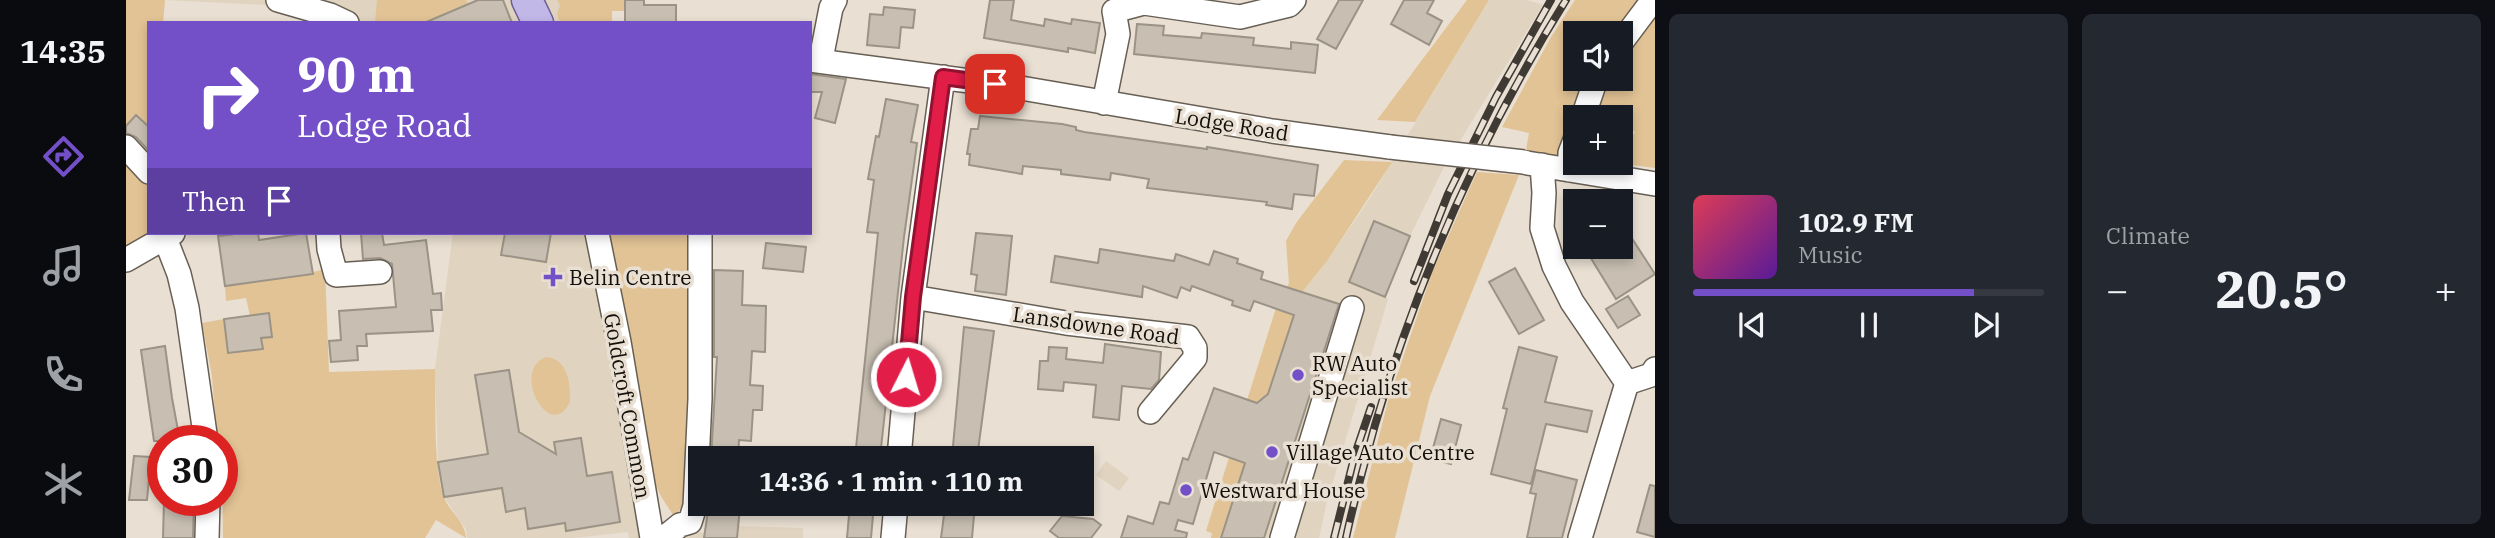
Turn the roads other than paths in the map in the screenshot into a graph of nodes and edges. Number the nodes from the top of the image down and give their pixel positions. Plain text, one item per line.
1 (278, 0) edge
2 (527, 0) edge
3 (835, 0) edge
4 (1294, 0) edge
5 (1653, 0) edge
6 (1112, 5) edge
7 (343, 21) edge
8 (537, 21) edge
9 (1633, 27) edge
10 (816, 60) edge
11 (943, 77) junction
12 (1104, 103) junction
13 (126, 148) edge
14 (1533, 164) junction
15 (1563, 169) edge
16 (147, 170) edge
17 (1600, 175) edge
18 (1655, 184) edge
19 (169, 235) edge
20 (328, 235) edge
21 (597, 235) edge
22 (700, 235) edge
23 (126, 260) edge
24 (380, 272) dead end
25 (913, 297) junction
26 (1352, 308) dead end
27 (1655, 369) edge
28 (1627, 383) junction
29 (1150, 412) dead end
30 (204, 425) edge
31 (901, 446) edge
32 (207, 516) edge
33 (895, 516) edge
34 (651, 537) edge
35 (206, 538) edge
36 (893, 538) edge
37 (1282, 538) edge
38 (1580, 538) edge

1 - 7 street
2 - 8 main road
3 - 10 street
4 - 6 street
5 - 9 street
6 - 12 street
10 - 11 street, Lodge Road
11 - 12 street, Lodge Road
11 - 25 street
12 - 14 street, Lodge Road, bridge
13 - 16 street
14 - 15 street, Lodge Road
14 - 28 street
17 - 18 street, Lodge Road
19 - 23 street
19 - 30 street
20 - 24 street
21 - 34 street, Goldcroft Common
22 - 34 street, Goldcroft Common
25 - 29 street, Lansdowne Road
25 - 31 street
26 - 37 street
27 - 28 street
28 - 38 street
32 - 35 street
33 - 36 street

